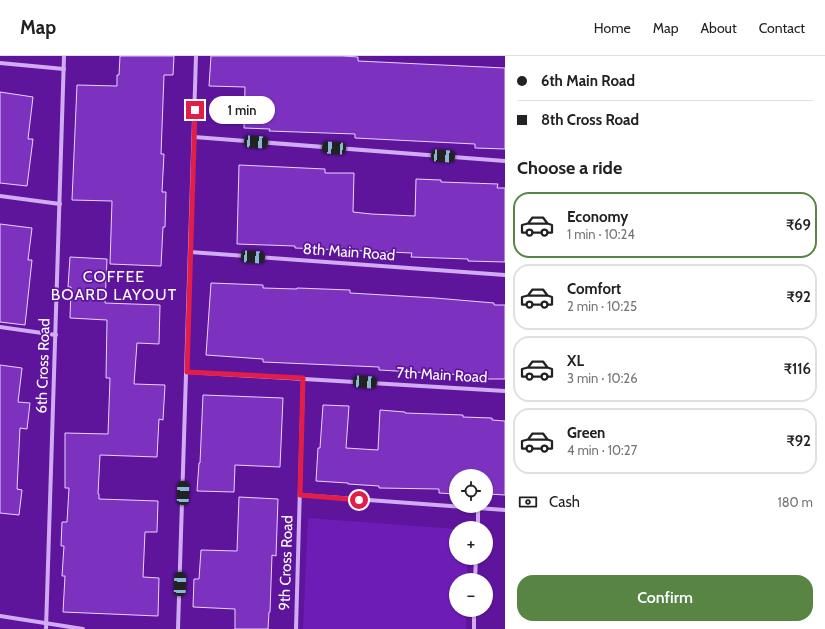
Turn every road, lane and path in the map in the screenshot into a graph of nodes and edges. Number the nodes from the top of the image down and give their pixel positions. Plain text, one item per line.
1 (64, 56) edge
2 (196, 56) edge
3 (0, 63) edge
4 (64, 69) junction
5 (194, 137) junction
6 (505, 161) edge
7 (0, 196) edge
8 (60, 204) junction
9 (190, 252) junction
10 (505, 275) edge
11 (0, 327) edge
12 (56, 335) junction
13 (187, 372) junction
14 (303, 378) junction
15 (505, 391) edge
16 (300, 495) junction
17 (449, 507) edge
18 (493, 510) edge
19 (505, 510) edge
20 (0, 616) edge
21 (474, 617) edge
22 (47, 623) junction
23 (46, 629) edge
24 (83, 629) edge
25 (178, 629) edge
26 (296, 629) edge
27 (474, 629) edge

1 - 4 street, 6th Cross Road
2 - 5 street
3 - 4 street
4 - 8 street, 6th Cross Road
5 - 6 street
5 - 9 street
7 - 8 street
8 - 12 street, 6th Cross Road
9 - 10 street, 8th Main Road
9 - 13 street
11 - 12 street
12 - 22 street, 6th Cross Road
13 - 14 street, 7th Main Road
13 - 25 street
14 - 15 street, 7th Main Road
14 - 16 street, 9th Cross Road
16 - 17 street
16 - 26 street, 9th Cross Road
18 - 19 street
20 - 22 street
21 - 27 street
22 - 23 street, 6th Cross Road
22 - 24 street

